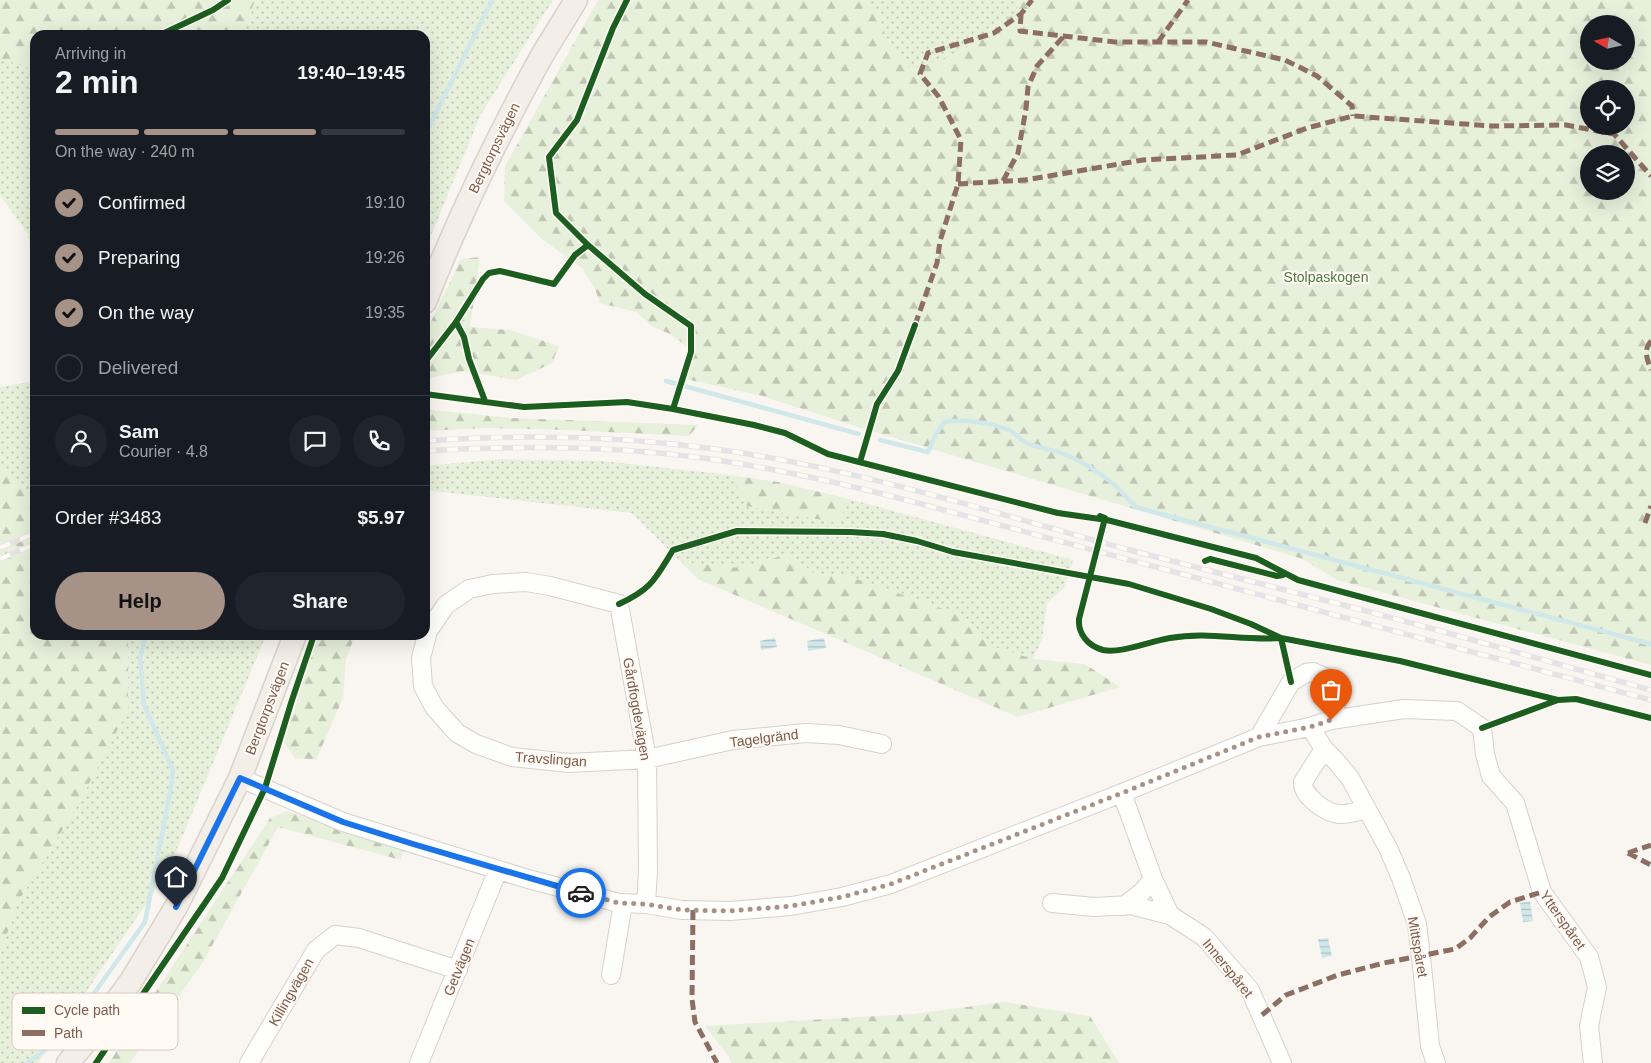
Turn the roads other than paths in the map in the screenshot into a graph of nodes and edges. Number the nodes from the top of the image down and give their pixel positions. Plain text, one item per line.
1 (576, 0) edge
2 (430, 289) edge
3 (619, 604) joint
4 (430, 628) edge
5 (293, 640) edge
6 (426, 640) edge
7 (1331, 720) junction
8 (1310, 727) junction
9 (1259, 737) junction
10 (882, 744) dead end
11 (1324, 750) junction
12 (647, 759) junction
13 (240, 778) junction
14 (1122, 793) junction
15 (1367, 809) junction
16 (498, 870) junction
17 (1153, 879) junction
18 (623, 903) junction
19 (1052, 903) dead end
20 (646, 904) junction
21 (1124, 906) junction
22 (1170, 915) junction
23 (458, 970) junction
24 (611, 975) dead end
25 (122, 993) edge
26 (79, 1050) edge
27 (68, 1063) edge
28 (249, 1063) edge
29 (419, 1063) edge
30 (1282, 1063) edge
31 (1436, 1063) edge
32 (1593, 1063) edge

1 - 2 main road, Bergtorpsvägen
3 - 4 street, Travslingan
3 - 12 street, Gårdfogdevägen
5 - 13 main road, Bergtorpsvägen
6 - 12 street, Travslingan
7 - 8 street
7 - 9 street
7 - 32 street, Ytterspåret
8 - 9 street
8 - 11 street, Mittspåret
9 - 14 street
10 - 12 street, Tagelgränd
11 - 15 street, Mittspåret
11 - 15 street
12 - 20 street, Gårdfogdevägen
13 - 16 street
13 - 25 main road, Bergtorpsvägen
14 - 17 street
14 - 20 street
15 - 31 street, Mittspåret
16 - 18 street
16 - 23 street, Getvägen
17 - 21 street
17 - 22 street
18 - 20 street
18 - 24 street
19 - 21 street, Innerspåret
21 - 22 street, Innerspåret
22 - 30 street, Innerspåret
23 - 28 street, Killingvägen
23 - 29 street, Getvägen
26 - 27 main road, Bergtorpsvägen

